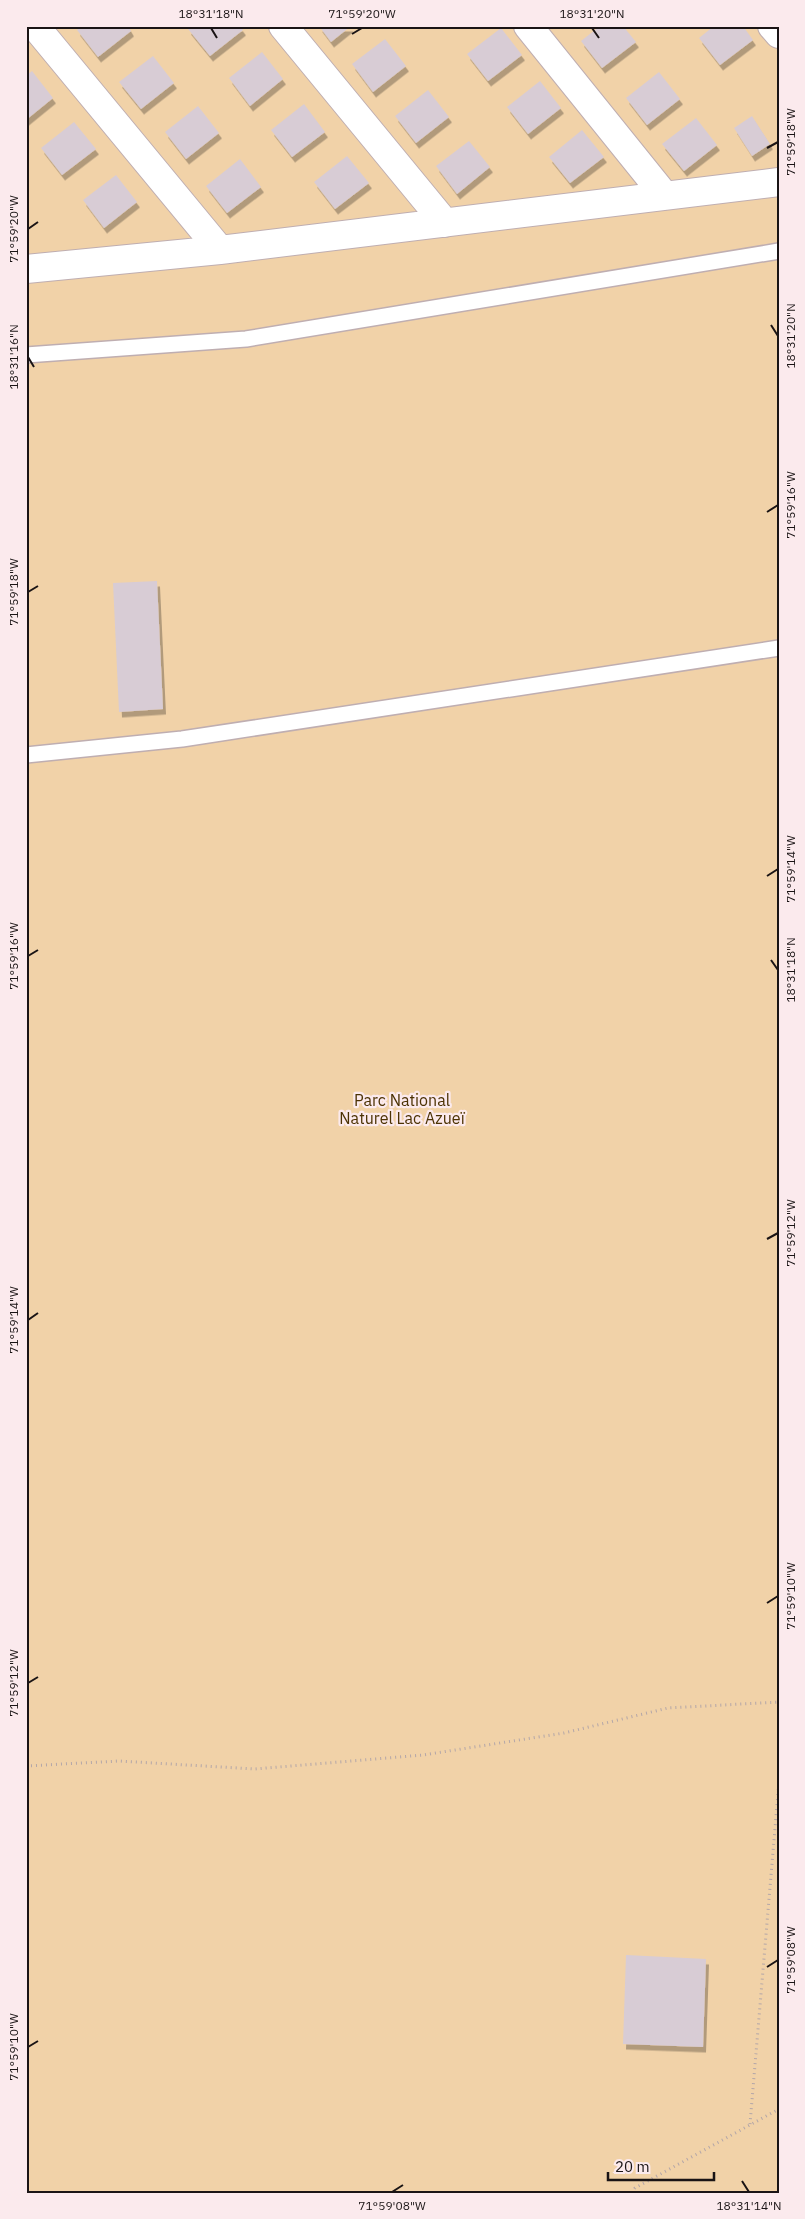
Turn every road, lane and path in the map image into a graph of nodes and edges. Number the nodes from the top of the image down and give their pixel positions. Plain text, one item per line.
1 (35, 26) edge
2 (283, 26) edge
3 (528, 26) edge
4 (772, 26) edge
5 (779, 34) edge
6 (779, 182) edge
7 (666, 196) junction
8 (445, 223) junction
9 (220, 250) junction
10 (779, 251) edge
11 (26, 268) edge
12 (26, 355) edge
13 (779, 648) edge
14 (26, 754) edge
15 (779, 1702) edge
16 (26, 1766) edge
17 (779, 1782) edge
18 (779, 2108) edge
19 (750, 2124) junction
20 (632, 2193) edge

1 - 9 street
2 - 8 street
3 - 7 street
4 - 5 street
6 - 7 street
7 - 8 street
8 - 9 street
9 - 11 street
10 - 12 lane
13 - 14 lane
15 - 16 path
17 - 19 path
18 - 19 path
19 - 20 path

